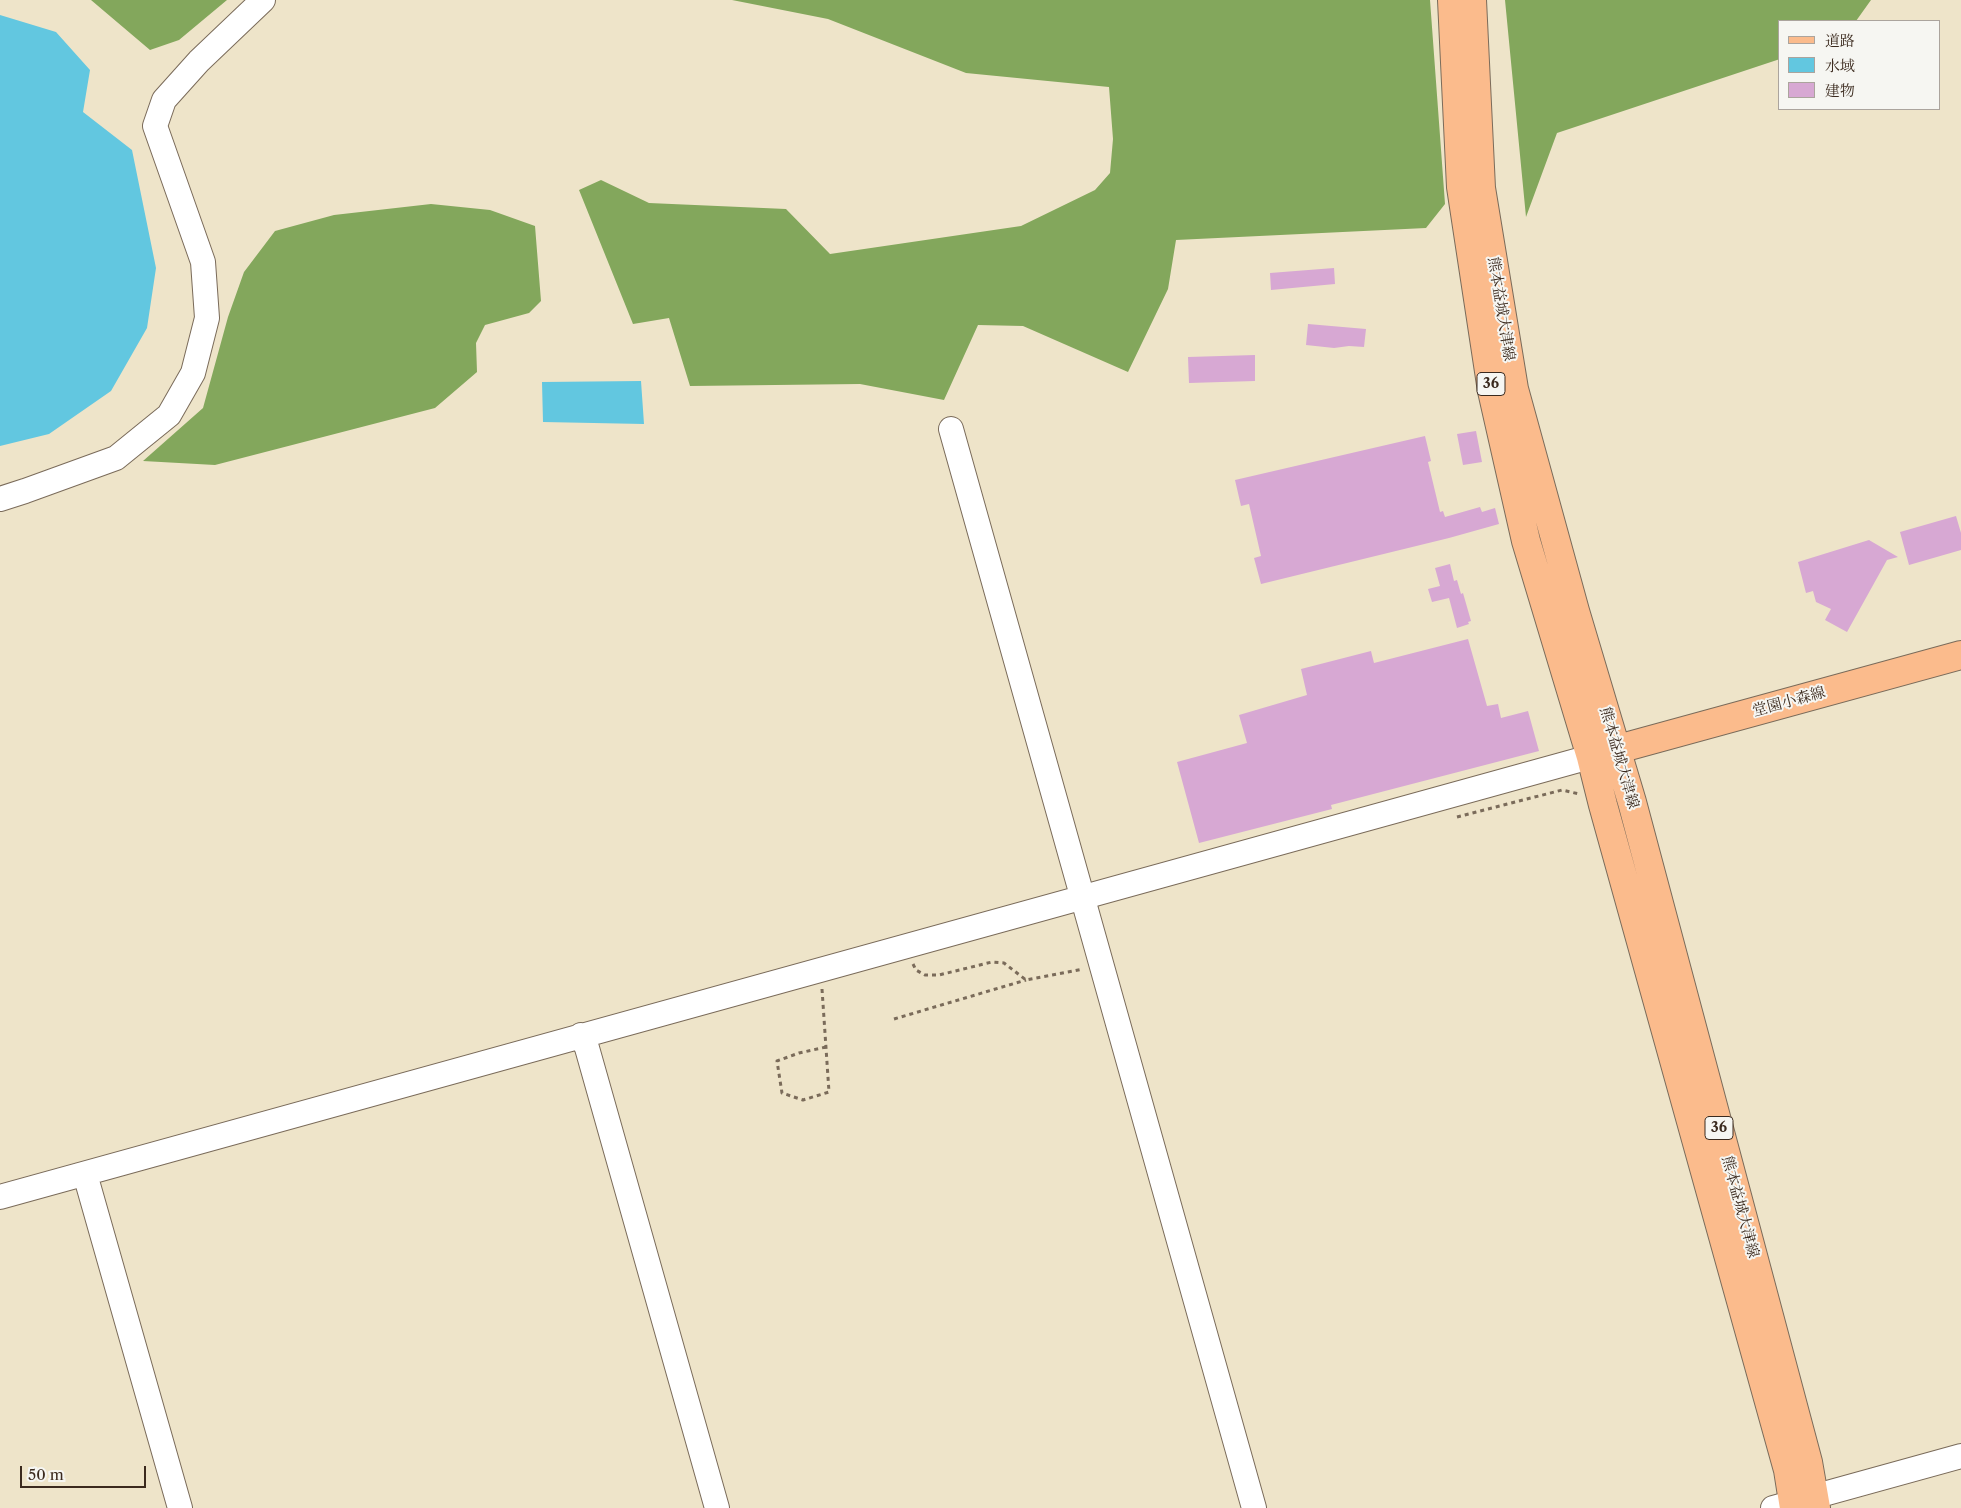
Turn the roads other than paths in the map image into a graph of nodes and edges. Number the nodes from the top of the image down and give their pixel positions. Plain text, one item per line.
1 (263, 0) edge
2 (1452, 0) edge
3 (1472, 0) edge
4 (950, 429) dead end
5 (0, 498) edge
6 (1961, 655) edge
7 (1618, 749) junction
8 (1591, 757) junction
9 (1083, 898) junction
10 (581, 1035) junction
11 (85, 1174) junction
12 (0, 1197) edge
13 (1961, 1456) edge
14 (1798, 1505) edge
15 (180, 1508) edge
16 (716, 1508) edge
17 (1254, 1508) edge

1 - 5 street
2 - 8 main road, 熊本益城大津線 / 36
3 - 7 main road, 熊本益城大津線 / 36
4 - 9 street
6 - 7 main road, 堂園小森線
7 - 8 street
7 - 14 main road, 熊本益城大津線 / 36
8 - 9 street
8 - 14 main road, 熊本益城大津線 / 36
9 - 10 street
9 - 17 street
10 - 11 street
10 - 16 street
11 - 12 street
11 - 15 street
13 - 14 street

